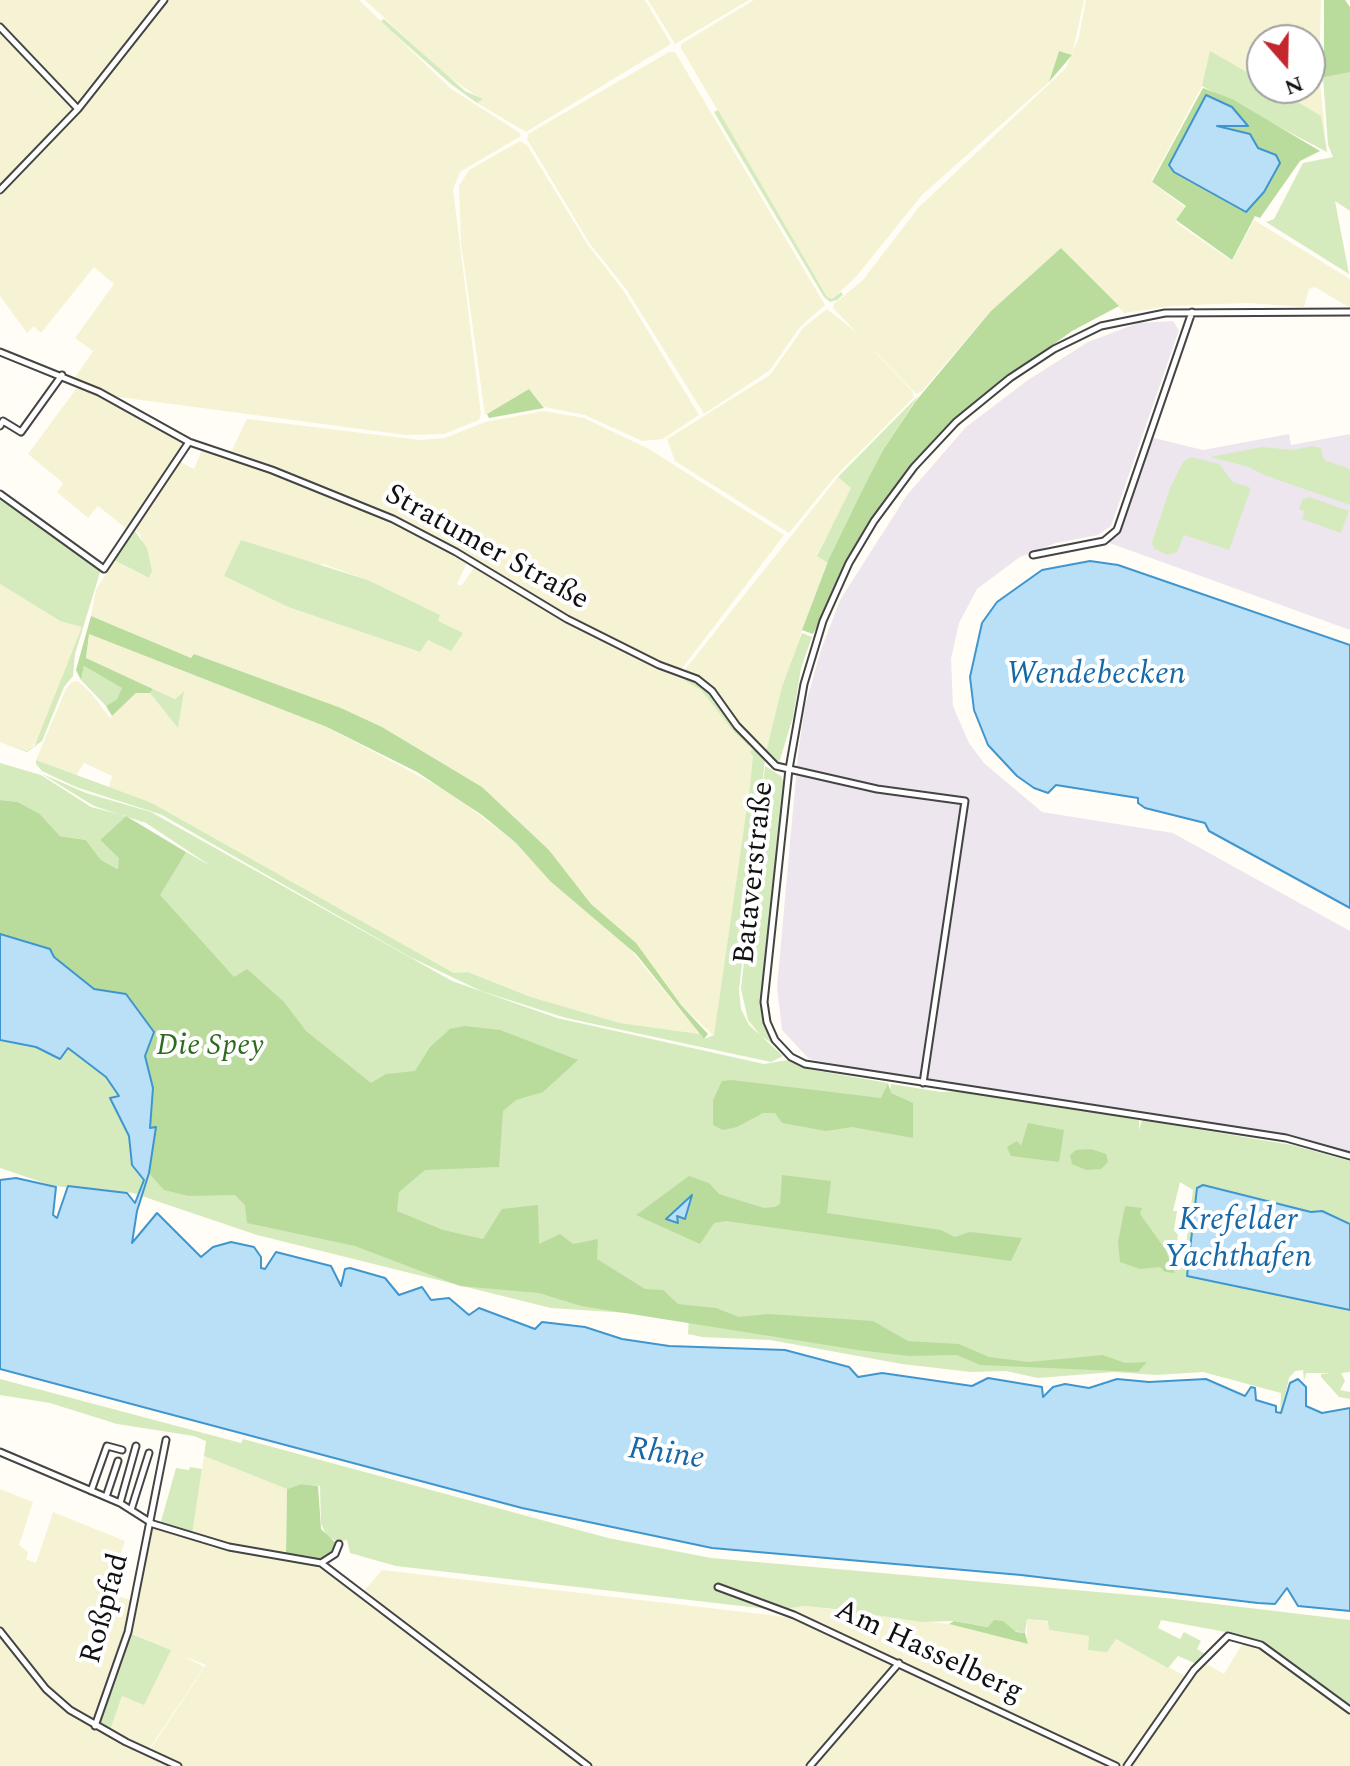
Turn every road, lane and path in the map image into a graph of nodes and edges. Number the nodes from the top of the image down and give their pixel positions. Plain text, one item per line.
1 (164, 0) edge
2 (0, 27) edge
3 (78, 109) junction
4 (0, 190) edge
5 (1188, 312) junction
6 (1350, 312) edge
7 (0, 352) edge
8 (62, 375) junction
9 (0, 426) edge
10 (189, 442) junction
11 (0, 494) edge
12 (1033, 555) dead end
13 (789, 769) junction
14 (923, 1083) junction
15 (1350, 1156) edge
16 (166, 1440) dead end
17 (136, 1446) dead end
18 (122, 1450) dead end
19 (0, 1452) edge
20 (149, 1453) dead end
21 (118, 1461) dead end
22 (91, 1491) junction
23 (106, 1497) junction
24 (120, 1503) junction
25 (131, 1510) junction
26 (149, 1522) junction
27 (339, 1544) dead end
28 (321, 1563) junction
29 (718, 1587) dead end
30 (0, 1631) edge
31 (899, 1663) junction
32 (1350, 1710) edge
33 (95, 1726) junction
34 (178, 1766) edge
35 (588, 1766) edge
36 (810, 1766) edge
37 (1116, 1766) edge
38 (1127, 1766) edge

1 - 3 street
2 - 3 street
3 - 4 street
5 - 6 street, Bataverstraße
5 - 12 street
5 - 13 street, Bataverstraße
7 - 8 street, Stratumer Straße
8 - 9 street
8 - 10 street, Stratumer Straße
10 - 11 street
10 - 13 street, Stratumer Straße
13 - 14 street, Bataverstraße
13 - 14 street
14 - 15 street, Bataverstraße
16 - 26 street
17 - 24 street
18 - 22 street
19 - 22 street, Roßpfad
20 - 25 street
21 - 23 street
22 - 23 street, Roßpfad
23 - 24 street, Roßpfad
24 - 25 street, Roßpfad
25 - 26 street, Roßpfad
26 - 28 street
26 - 33 street, Roßpfad
27 - 28 street
28 - 35 street
29 - 31 street, Am Hasselberg
30 - 33 street
31 - 36 street
31 - 37 street, Am Hasselberg
32 - 38 street
33 - 34 street

